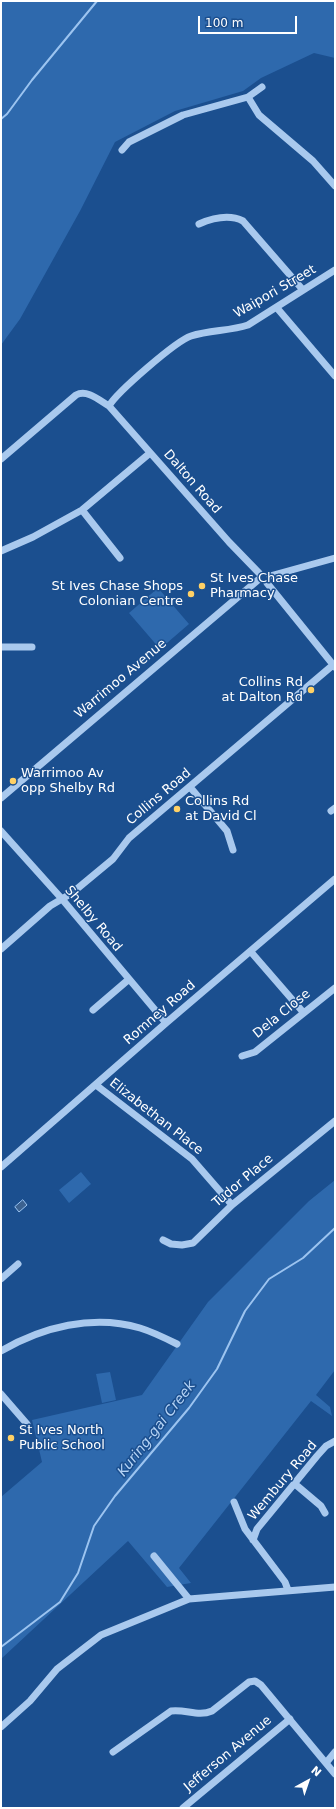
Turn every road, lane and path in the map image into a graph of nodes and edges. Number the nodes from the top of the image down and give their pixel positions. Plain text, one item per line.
1 (262, 87) dead end
2 (248, 97) junction
3 (122, 150) dead end
4 (335, 186) edge
5 (199, 224) dead end
6 (335, 270) edge
7 (303, 290) junction
8 (277, 308) junction
9 (335, 376) edge
10 (109, 406) junction
11 (150, 453) junction
12 (1, 459) edge
13 (82, 510) junction
14 (1, 551) edge
15 (120, 558) dead end
16 (335, 558) edge
17 (258, 577) junction
18 (268, 580) junction
19 (1, 647) edge
20 (32, 647) dead end
21 (334, 666) edge
22 (190, 787) junction
23 (1, 798) edge
24 (1, 831) edge
25 (233, 850) dead end
26 (335, 879) edge
27 (62, 899) junction
28 (1, 949) edge
29 (251, 952) junction
30 (128, 980) junction
31 (335, 988) edge
32 (93, 1010) dead end
33 (303, 1012) junction
34 (166, 1023) junction
35 (242, 1056) dead end
36 (96, 1085) junction
37 (335, 1121) edge
38 (1, 1167) edge
39 (232, 1205) junction
40 (163, 1240) dead end
41 (18, 1264) dead end
42 (1, 1279) edge
43 (177, 1344) dead end
44 (1, 1351) edge
45 (1, 1394) edge
46 (27, 1424) dead end
47 (335, 1441) edge
48 (295, 1484) junction
49 (234, 1502) dead end
50 (325, 1513) dead end
51 (253, 1540) junction
52 (154, 1556) dead end
53 (335, 1587) edge
54 (288, 1590) junction
55 (189, 1600) junction
56 (290, 1719) junction
57 (1, 1727) edge
58 (113, 1752) dead end
59 (335, 1752) edge
60 (326, 1763) junction
61 (335, 1774) edge
62 (183, 1808) edge

1 - 2 street
2 - 3 street
2 - 4 street
5 - 7 street
6 - 7 street, Waipori Street
7 - 8 street, Waipori Street
8 - 9 street
8 - 10 street, Waipori Street
10 - 11 street, Dalton Road
10 - 12 street, Dalton Road
11 - 13 street
11 - 17 street, Dalton Road
13 - 14 street
13 - 15 street
16 - 18 street
17 - 18 street
17 - 18 street
17 - 23 street, Warrimoo Avenue
18 - 21 street
19 - 20 street
21 - 22 street, Collins Road
22 - 25 street
22 - 27 street, Collins Road
24 - 27 street, Shelby Road
26 - 29 street, Romney Road
27 - 28 street, Collins Road
27 - 30 street, Shelby Road
29 - 33 street
29 - 34 street, Romney Road
30 - 32 street
30 - 34 street, Shelby Road
31 - 33 street, Dela Close
33 - 35 street, Dela Close
34 - 36 street, Romney Road
36 - 38 street, Romney Road
36 - 39 street, Elizabethan Place
37 - 39 street, Tudor Place
39 - 40 street, Tudor Place
41 - 42 street
43 - 44 street
45 - 46 street
47 - 48 street, Wembury Road
48 - 50 street
48 - 51 street, Wembury Road
49 - 51 street
51 - 54 street
52 - 55 street
53 - 54 street
54 - 55 street
55 - 57 street
56 - 58 street
56 - 60 street
56 - 62 street, Jefferson Avenue
59 - 60 street
60 - 61 street

